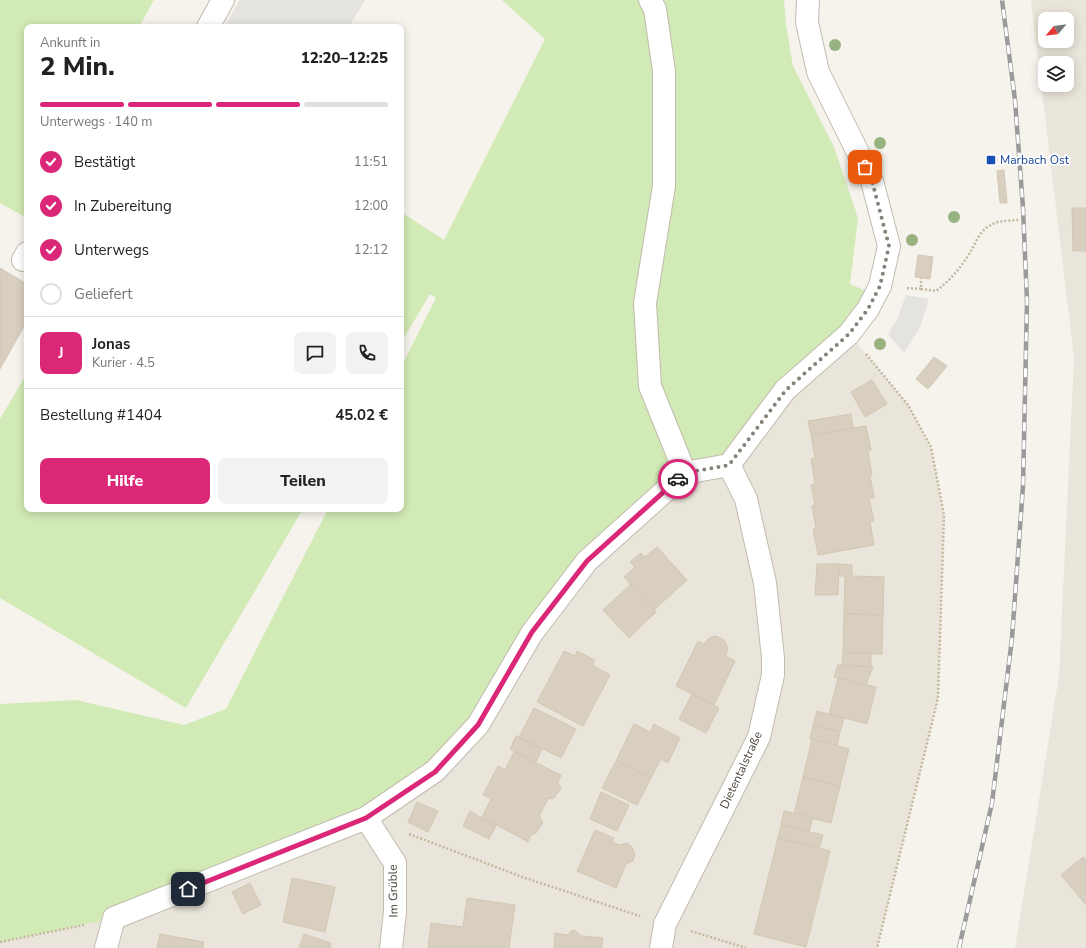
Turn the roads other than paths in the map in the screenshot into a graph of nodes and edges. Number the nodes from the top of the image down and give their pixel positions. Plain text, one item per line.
1 (222, 0) edge
2 (650, 0) edge
3 (808, 0) edge
4 (210, 24) edge
5 (729, 465) junction
6 (685, 473) junction
7 (366, 818) junction
8 (106, 948) edge
9 (391, 948) edge
10 (661, 948) edge

1 - 4 street
2 - 6 street
3 - 5 street
5 - 6 street
5 - 10 street, Dietentalstraße
6 - 7 street
7 - 8 street
7 - 9 street, Im Grüble

